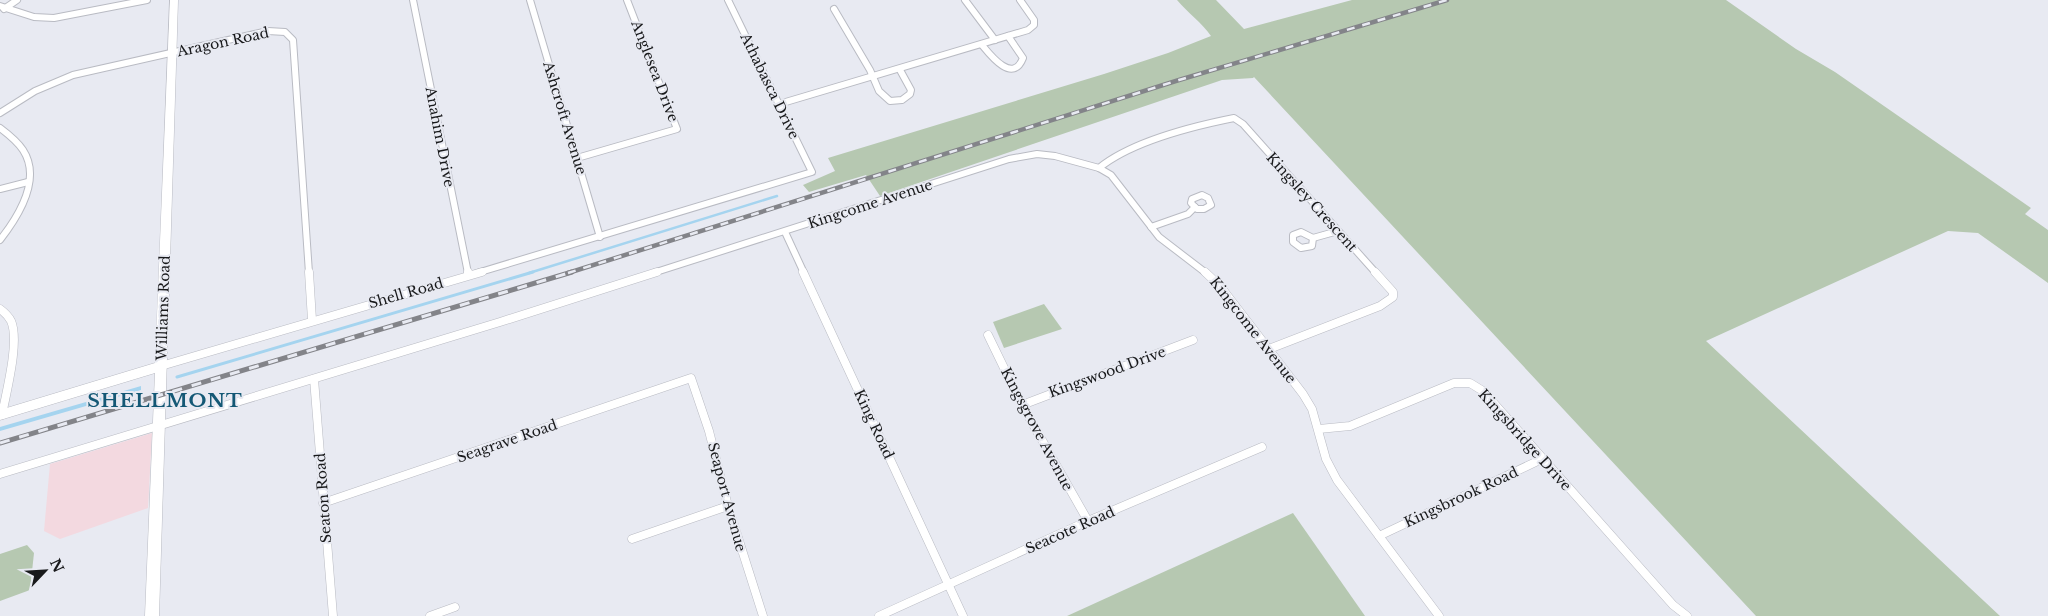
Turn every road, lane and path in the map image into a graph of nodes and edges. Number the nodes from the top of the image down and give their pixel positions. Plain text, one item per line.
1 (17, 0) edge
2 (147, 0) edge
3 (174, 0) edge
4 (413, 0) edge
5 (530, 0) edge
6 (627, 0) edge
7 (728, 0) edge
8 (965, 0) edge
9 (1020, 0) edge
10 (2, 8) edge
11 (834, 9) dead end
12 (1008, 36) junction
13 (995, 40) junction
14 (982, 44) junction
15 (172, 52) junction
16 (900, 70) junction
17 (873, 78) junction
18 (779, 104) junction
19 (0, 113) edge
20 (0, 128) edge
21 (577, 158) junction
22 (1099, 168) junction
23 (812, 172) joint
24 (28, 182) junction
25 (0, 189) edge
26 (1194, 207) dead end
27 (1152, 227) junction
28 (1338, 231) junction
29 (785, 232) junction
30 (600, 237) junction
31 (1313, 238) dead end
32 (0, 240) edge
33 (468, 274) junction
34 (0, 309) edge
35 (312, 320) junction
36 (988, 335) dead end
37 (1193, 340) dead end
38 (1269, 349) junction
39 (160, 366) junction
40 (691, 378) joint
41 (314, 379) junction
42 (1022, 405) junction
43 (1, 415) edge
44 (159, 426) junction
45 (1319, 429) junction
46 (1262, 447) dead end
47 (1542, 459) junction
48 (0, 474) edge
49 (323, 503) junction
50 (728, 506) junction
51 (1088, 522) junction
52 (1380, 536) junction
53 (632, 539) dead end
54 (948, 585) junction
55 (456, 607) dead end
56 (152, 616) edge
57 (333, 616) edge
58 (430, 616) edge
59 (762, 616) edge
60 (879, 616) edge
61 (963, 616) edge
62 (1439, 616) edge
63 (1687, 616) edge

1 - 10 street
2 - 10 street
3 - 15 street, Williams Road
4 - 33 street, Anahim Drive
5 - 21 street, Ashcroft Avenue
6 - 21 street, Anglesea Drive
7 - 18 street, Athabasca Drive
8 - 13 street
9 - 12 street
11 - 17 street
12 - 13 street
12 - 14 street
13 - 14 street
14 - 16 street
15 - 19 street, Aragon Road
15 - 35 street, Aragon Road
15 - 39 street, Williams Road
16 - 17 street
16 - 17 street
17 - 18 street
18 - 23 street, Athabasca Drive
20 - 24 street
21 - 30 street, Ashcroft Avenue
22 - 27 street, Kingcome Avenue
22 - 28 street, Kingsley Crescent
22 - 29 street, Kingcome Avenue
23 - 30 street, Shell Road
24 - 25 street
24 - 32 street
26 - 27 street
27 - 38 street, Kingcome Avenue
28 - 31 street
28 - 38 street, Kingsley Crescent
29 - 41 street
29 - 54 street, King Road
30 - 33 street, Shell Road
33 - 35 street, Shell Road
34 - 43 street
35 - 39 street, Shell Road
36 - 42 street, Kingsgrove Avenue
37 - 42 street, Kingswood Drive
38 - 45 street, Kingcome Avenue
39 - 43 street, Shell Road
39 - 44 street, Williams Road
40 - 49 street, Seagrave Road
40 - 50 street, Seaport Avenue
41 - 44 street
41 - 49 street, Seaton Road
42 - 51 street, Kingsgrove Avenue
44 - 48 street
44 - 56 street, Williams Road
45 - 47 street, Kingsbridge Drive
45 - 52 street, Kingcome Avenue
46 - 51 street, Seacote Road
47 - 52 street, Kingsbrook Road
47 - 63 street, Kingsbridge Drive
49 - 57 street, Seaton Road
50 - 53 street
50 - 59 street, Seaport Avenue
51 - 54 street, Seacote Road
52 - 62 street, Kingcome Avenue
54 - 60 street, Seacote Road
54 - 61 street, King Road
55 - 58 street

